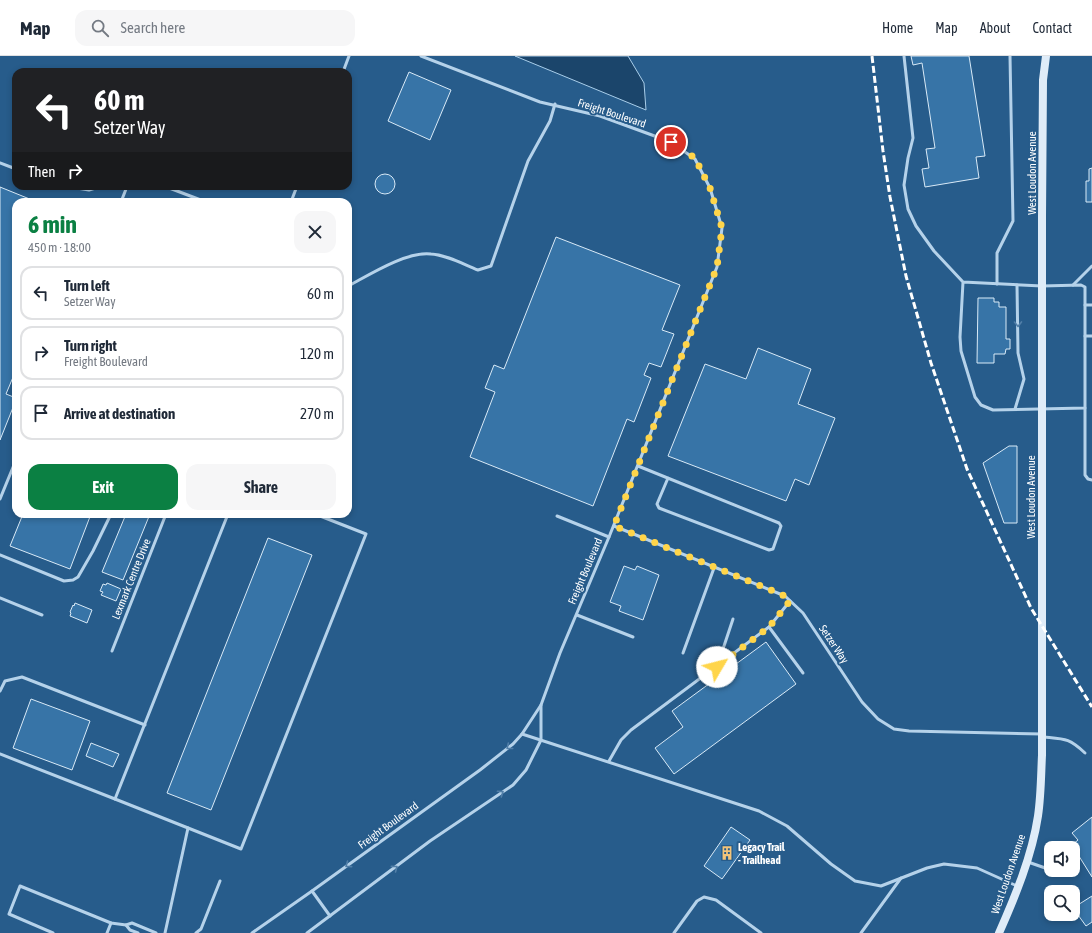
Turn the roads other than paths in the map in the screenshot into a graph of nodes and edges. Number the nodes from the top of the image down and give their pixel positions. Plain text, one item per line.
1 (349, 56) edge
2 (421, 56) edge
3 (904, 56) edge
4 (1010, 56) edge
5 (1046, 56) edge
6 (344, 68) edge
7 (555, 104) junction
8 (0, 163) edge
9 (12, 168) edge
10 (174, 190) edge
11 (196, 198) edge
12 (1092, 266) edge
13 (963, 282) junction
14 (352, 284) edge
15 (997, 284) junction
16 (1017, 285) junction
17 (1073, 285) junction
18 (1042, 286) junction
19 (1085, 305) junction
20 (1092, 305) edge
21 (1085, 336) junction
22 (1092, 336) edge
23 (1042, 408) junction
24 (1085, 408) junction
25 (1015, 409) junction
26 (638, 466) junction
27 (12, 470) edge
28 (668, 478) junction
29 (1092, 480) edge
30 (0, 499) edge
31 (557, 516) dead end
32 (109, 518) edge
33 (164, 518) edge
34 (226, 518) edge
35 (325, 518) edge
36 (614, 526) junction
37 (609, 537) junction
38 (0, 555) edge
39 (714, 568) junction
40 (0, 598) edge
41 (790, 601) junction
42 (42, 615) dead end
43 (577, 615) junction
44 (733, 619) dead end
45 (769, 627) junction
46 (634, 637) dead end
47 (112, 651) dead end
48 (683, 653) dead end
49 (717, 667) junction
50 (803, 673) dead end
51 (0, 691) edge
52 (541, 705) junction
53 (145, 725) junction
54 (522, 734) junction
55 (1042, 735) junction
56 (541, 740) junction
57 (1085, 752) dead end
58 (0, 754) edge
59 (609, 761) junction
60 (115, 799) junction
61 (188, 828) junction
62 (1027, 861) junction
63 (1044, 867) edge
64 (901, 878) junction
65 (220, 881) dead end
66 (1017, 886) junction
67 (312, 892) junction
68 (330, 916) junction
69 (111, 923) junction
70 (126, 925) junction
71 (999, 932) edge
72 (53, 933) edge
73 (106, 933) edge
74 (138, 933) edge
75 (156, 933) edge
76 (165, 933) edge
77 (196, 933) edge
78 (252, 933) edge
79 (307, 933) edge
80 (674, 933) edge
81 (761, 933) edge
82 (861, 933) edge

1 - 6 lane
2 - 7 lane, Freight Boulevard
3 - 13 lane
4 - 15 lane
5 - 18 main road, West Loudon Avenue
7 - 14 lane
7 - 26 lane, Freight Boulevard
8 - 9 lane
10 - 11 lane
12 - 17 lane
13 - 15 lane
13 - 25 lane
15 - 16 lane
16 - 18 lane
16 -> 25 lane
17 - 18 lane
17 - 19 lane
18 - 23 main road, West Loudon Avenue
19 - 20 lane
19 - 21 lane
21 - 22 lane
21 - 24 lane
23 - 24 lane
23 - 25 lane
23 - 55 main road, West Loudon Avenue
24 - 29 lane
26 - 28 lane
26 - 36 lane, Freight Boulevard
27 - 30 lane
28 - 28 lane
31 - 37 lane
32 - 38 lane
33 - 47 lane, Lexmark Centre Drive
34 - 53 lane
35 - 61 lane
36 - 37 lane, Freight Boulevard
36 - 39 lane, Setzer Way
37 - 43 lane, Freight Boulevard
39 - 41 lane, Setzer Way
39 - 48 lane
40 - 42 lane
41 - 45 lane
41 - 55 lane, Setzer Way
43 - 46 lane
43 - 52 lane, Freight Boulevard
44 - 49 lane
45 - 49 lane
45 - 50 lane
49 - 59 lane
51 - 53 lane
52 - 54 lane, Freight Boulevard
52 - 56 lane, Freight Boulevard
53 - 60 lane
54 - 56 lane
54 -> 67 lane, Freight Boulevard
55 - 57 lane, Setzer Way
55 - 62 main road, West Loudon Avenue
56 - 59 lane
68 -> 56 lane, Freight Boulevard
58 - 60 lane
59 - 64 lane
60 - 61 lane
61 - 76 lane
62 - 63 lane
62 - 66 main road, West Loudon Avenue
64 - 66 lane
64 - 82 lane
65 - 77 lane
66 - 71 main road, West Loudon Avenue
67 - 68 lane
67 - 78 lane, Freight Boulevard
68 - 79 lane, Freight Boulevard
69 - 70 lane
69 - 72 lane
69 - 73 lane
70 - 74 lane
70 - 75 lane
80 - 81 lane

